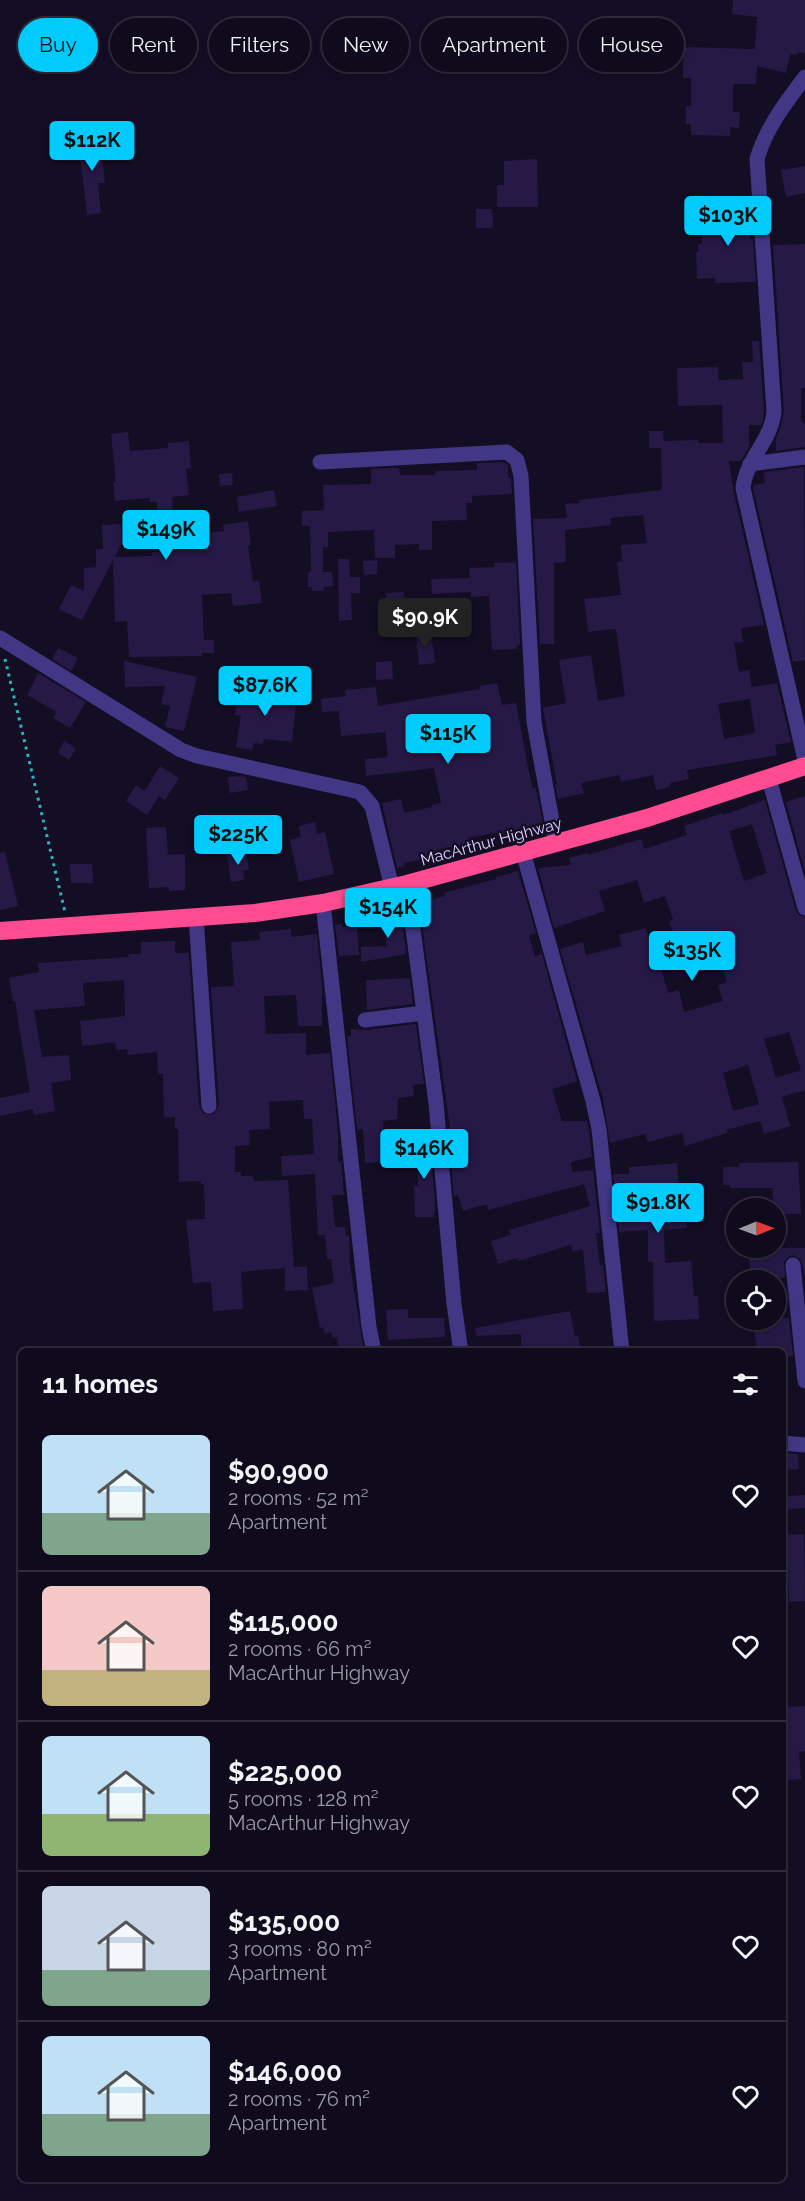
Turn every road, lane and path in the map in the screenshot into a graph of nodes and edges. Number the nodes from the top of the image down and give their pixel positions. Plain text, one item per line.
1 (805, 77) edge
2 (805, 457) edge
3 (320, 462) dead end
4 (750, 464) junction
5 (1, 644) edge
6 (805, 760) edge
7 (805, 766) edge
8 (769, 779) junction
9 (556, 843) junction
10 (523, 852) junction
11 (399, 886) junction
12 (323, 903) junction
13 (805, 908) edge
14 (196, 917) junction
15 (68, 926) junction
16 (0, 931) edge
17 (424, 1013) junction
18 (365, 1020) dead end
19 (209, 1106) dead end
20 (793, 1265) dead end
21 (373, 1348) edge
22 (460, 1348) edge
23 (622, 1348) edge
24 (805, 1381) edge
25 (786, 1443) edge
26 (805, 1445) edge

1 - 4 street
2 - 4 street
3 - 9 street
4 - 6 street
5 - 11 street
5 - 15 path
7 - 8 highway, MacArthur Highway
8 - 9 highway, MacArthur Highway
8 - 13 street
9 - 10 highway, MacArthur Highway
10 - 11 highway, MacArthur Highway
10 - 23 street
11 - 12 highway, MacArthur Highway
11 - 17 street
12 - 14 highway, MacArthur Highway
12 - 21 street
14 - 15 highway, MacArthur Highway
14 - 19 street
15 - 16 highway, MacArthur Highway
17 - 18 street
17 - 22 street
20 - 24 street
25 - 26 street

